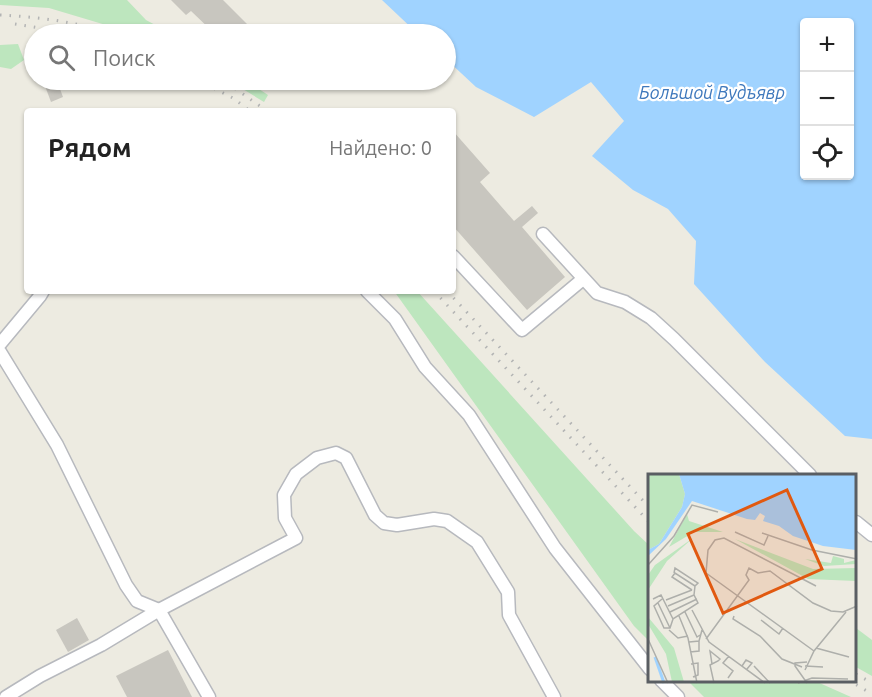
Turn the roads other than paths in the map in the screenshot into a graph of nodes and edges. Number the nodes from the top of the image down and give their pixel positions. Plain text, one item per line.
1 (543, 234) dead end
2 (456, 259) edge
3 (583, 279) junction
4 (41, 294) edge
5 (370, 294) edge
6 (0, 344) edge
7 (0, 352) edge
8 (809, 474) edge
9 (857, 524) edge
10 (872, 535) edge
11 (159, 610) junction
12 (648, 666) edge
13 (663, 682) edge
14 (6, 697) edge
15 (209, 697) edge
16 (554, 697) edge
17 (678, 697) edge

1 - 3 street
2 - 3 street
3 - 8 street
4 - 6 street
5 - 12 street
7 - 11 street
9 - 10 street
11 - 14 street
11 - 15 street
11 - 16 street
13 - 17 street

